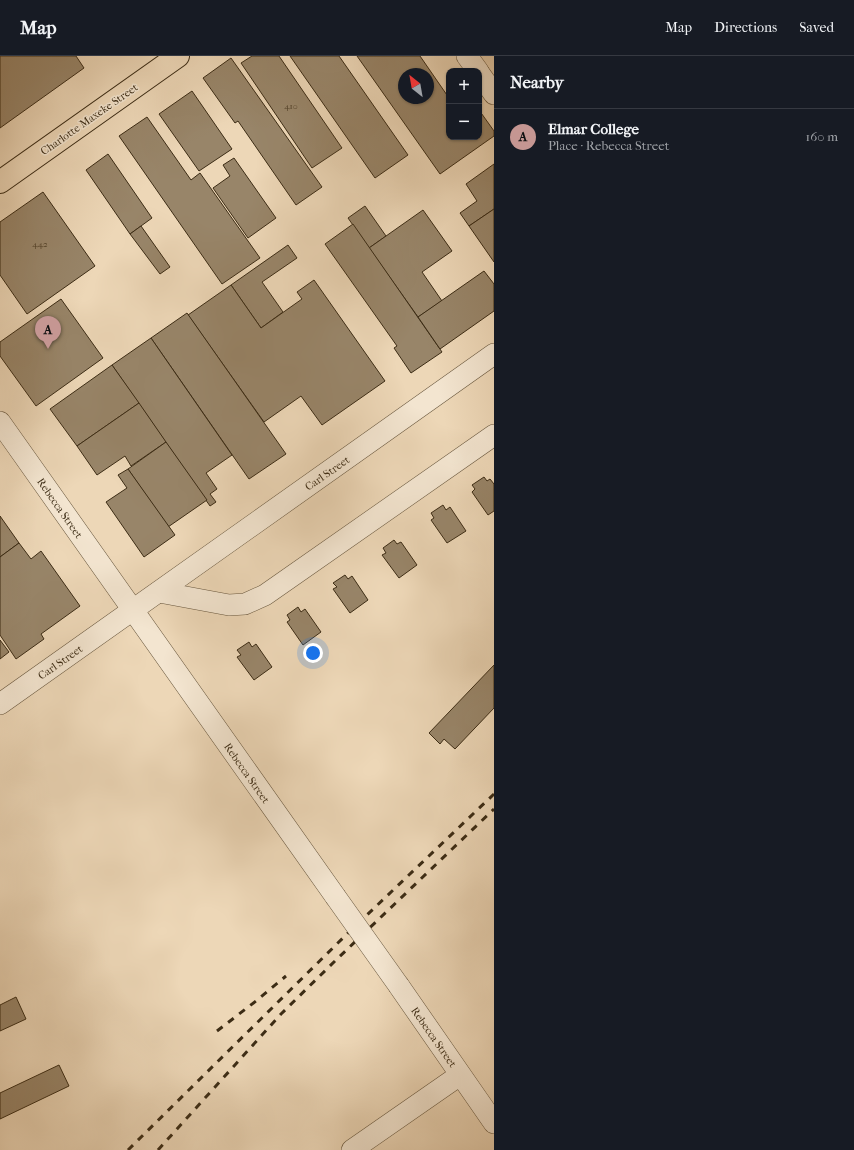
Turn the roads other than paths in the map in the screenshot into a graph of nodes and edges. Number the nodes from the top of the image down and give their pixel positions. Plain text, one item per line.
1 (178, 56) edge
2 (467, 56) edge
3 (475, 68) edge
4 (482, 78) edge
5 (494, 94) edge
6 (0, 182) edge
7 (494, 354) edge
8 (0, 422) edge
9 (494, 435) edge
10 (159, 592) junction
11 (132, 610) junction
12 (0, 704) edge
13 (460, 1075) junction
14 (494, 1123) edge
15 (352, 1150) edge

1 - 6 main road, Charlotte Maxeke Street
2 - 3 street
4 - 5 street
7 - 10 street, Carl Street
8 - 11 street, Rebecca Street
9 - 10 street
10 - 11 street, Carl Street
11 - 12 street, Carl Street
11 - 13 street, Rebecca Street, bridge
13 - 14 street, Rebecca Street
13 - 15 street

